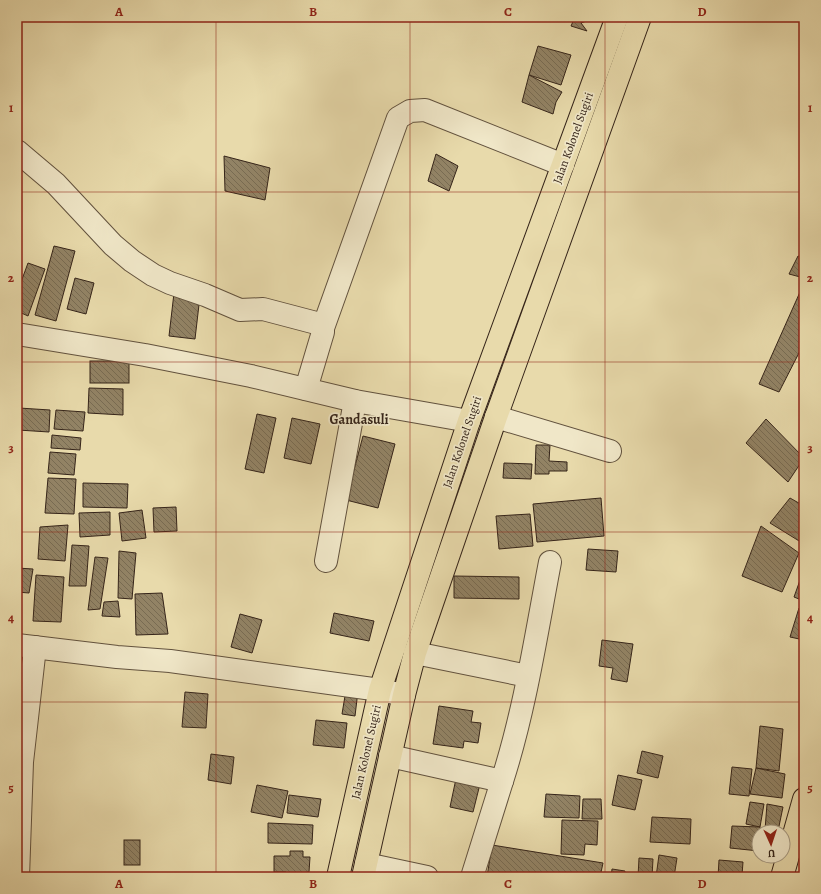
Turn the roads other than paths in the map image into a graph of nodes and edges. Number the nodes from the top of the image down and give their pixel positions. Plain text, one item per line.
1 (617, 17) edge
2 (638, 18) edge
3 (17, 151) edge
4 (562, 165) junction
5 (323, 328) junction
6 (17, 334) edge
7 (482, 384) junction
8 (306, 389) junction
9 (504, 392) junction
10 (355, 401) junction
11 (496, 417) junction
12 (469, 421) junction
13 (610, 451) dead end
14 (326, 561) dead end
15 (550, 562) dead end
16 (26, 646) edge
17 (415, 653) junction
18 (528, 676) junction
19 (380, 690) junction
20 (404, 695) junction
21 (390, 756) junction
22 (502, 781) junction
23 (804, 799) edge
24 (364, 870) edge
25 (18, 877) edge
26 (338, 877) edge
27 (427, 877) edge
28 (472, 877) edge
29 (782, 877) edge

1 - 4 main road, Jalan Kolonel Sugiri
2 - 9 main road
3 - 5 street
4 - 5 street
4 - 7 main road, Jalan Kolonel Sugiri
5 - 8 street
6 - 8 street
7 - 9 main road
7 - 12 main road, Jalan Kolonel Sugiri
8 - 10 street
9 - 11 main road
10 - 12 street
10 - 14 street
11 - 13 street
11 - 17 main road
12 - 19 main road, Jalan Kolonel Sugiri
15 - 18 street
16 - 19 street
16 - 25 street
17 - 18 street
17 - 20 main road
18 - 22 street
19 - 20 street
19 - 26 main road, Jalan Kolonel Sugiri
20 - 21 main road
21 - 22 street
21 - 24 main road
22 - 28 street
23 - 29 main road
24 - 27 street

